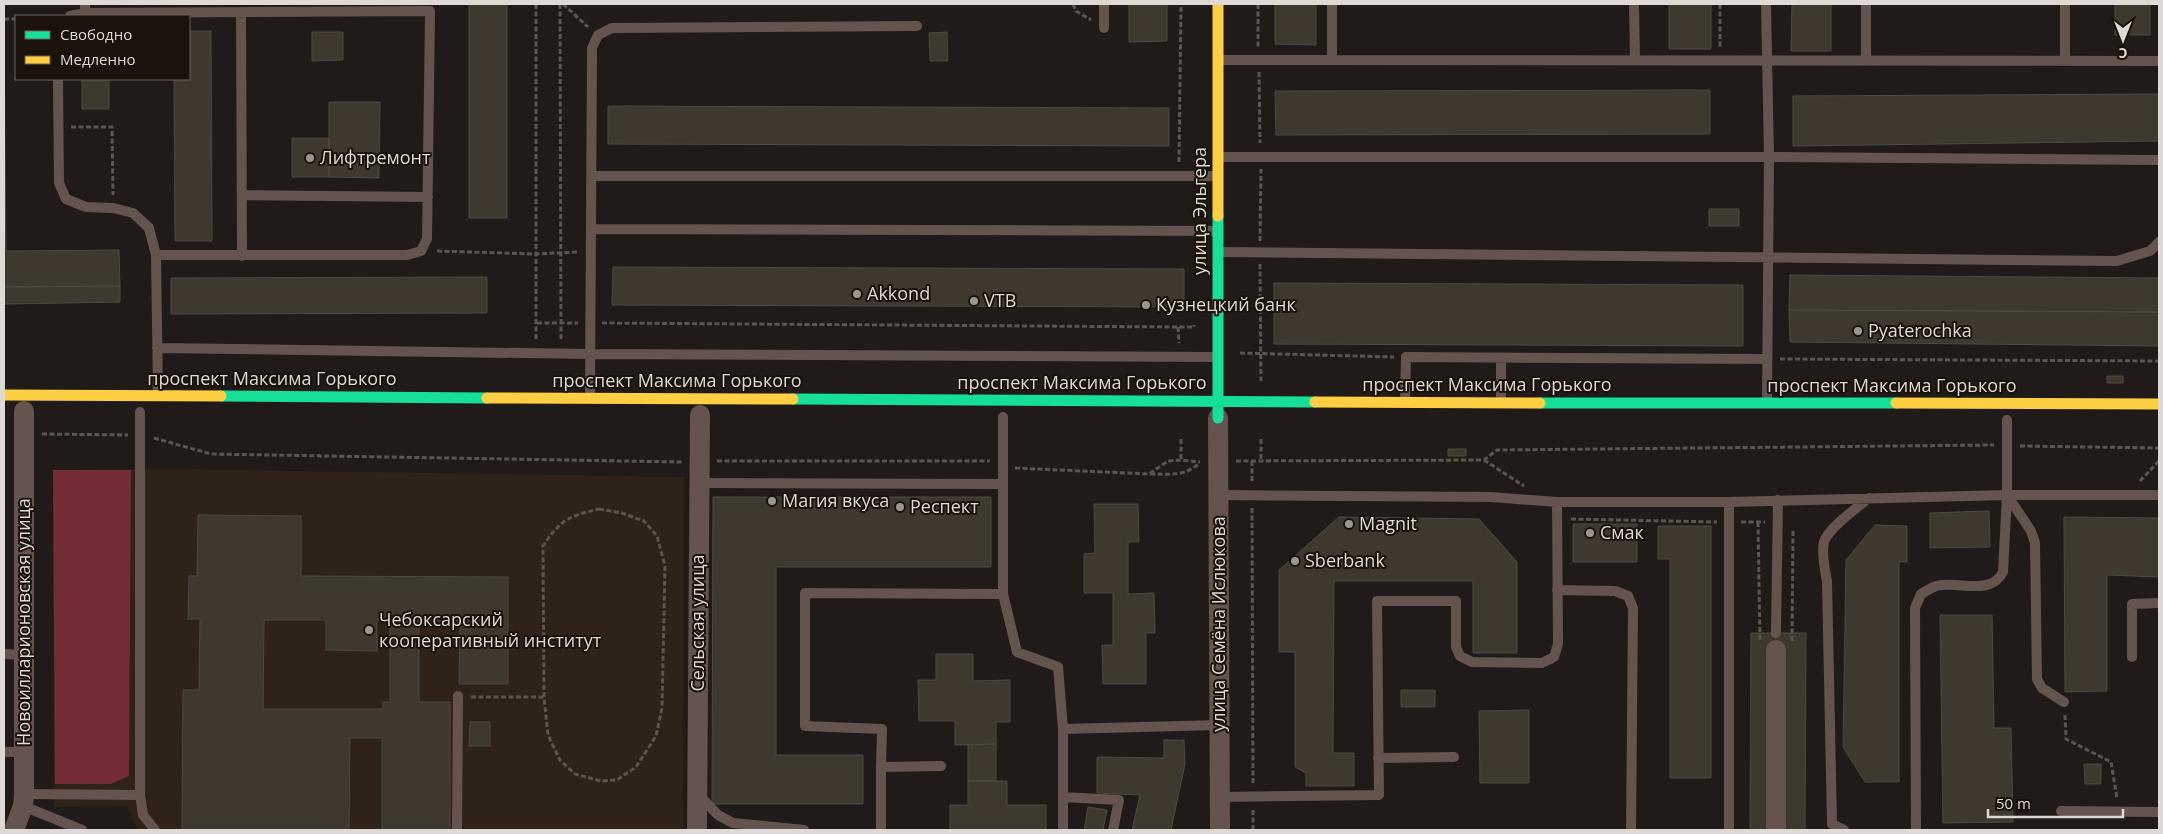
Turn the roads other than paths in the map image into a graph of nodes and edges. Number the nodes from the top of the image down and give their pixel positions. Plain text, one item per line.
1 (1104, 4) edge
2 (1218, 4) edge
3 (1332, 4) edge
4 (1634, 4) edge
5 (1766, 4) edge
6 (1866, 4) edge
7 (2065, 4) edge
8 (85, 8) edge
9 (241, 12) junction
10 (72, 15) edge
11 (917, 26) dead end
12 (1104, 28) road end
13 (1635, 59) junction
14 (1218, 60) junction
15 (1332, 60) junction
16 (1766, 60) junction
17 (1866, 60) junction
18 (2065, 60) junction
19 (2159, 61) edge
20 (58, 80) edge
21 (1218, 156) junction
22 (1769, 156) junction
23 (2159, 160) edge
24 (591, 176) junction
25 (1218, 176) junction
26 (242, 195) junction
27 (428, 197) junction
28 (591, 229) junction
29 (1218, 231) junction
30 (2159, 242) edge
31 (1218, 252) junction
32 (156, 255) junction
33 (242, 256) junction
34 (1768, 256) junction
35 (157, 348) junction
36 (590, 354) junction
37 (1218, 357) junction
38 (1501, 358) junction
39 (1767, 359) junction
40 (4, 394) edge
41 (158, 396) junction
42 (590, 402) junction
43 (1405, 402) junction
44 (1501, 402) junction
45 (2159, 404) edge
46 (1767, 407) junction
47 (23, 411) dead end
48 (700, 411) junction
49 (140, 412) dead end
50 (1218, 414) junction
51 (1003, 417) dead end
52 (2007, 420) dead end
53 (699, 483) junction
54 (1003, 484) junction
55 (1218, 495) junction
56 (2007, 495) junction
57 (2159, 495) edge
58 (1869, 498) junction
59 (1778, 500) junction
60 (1557, 502) junction
61 (1730, 502) junction
62 (1557, 590) junction
63 (1003, 594) junction
64 (2159, 604) edge
65 (1776, 641) joint
66 (4, 654) edge
67 (24, 656) junction
68 (2132, 657) dead end
69 (458, 696) road end
70 (2064, 702) road end
71 (1220, 725) junction
72 (1063, 729) junction
73 (4, 752) edge
74 (24, 752) junction
75 (1454, 757) dead end
76 (1378, 758) junction
77 (941, 766) dead end
78 (882, 767) junction
79 (697, 794) junction
80 (140, 795) junction
81 (1063, 797) junction
82 (1220, 797) junction
83 (23, 800) junction
84 (2061, 811) dead end
85 (2159, 812) edge
86 (14, 830) edge
87 (82, 830) edge
88 (154, 830) edge
89 (457, 830) edge
90 (697, 830) edge
91 (804, 830) edge
92 (881, 830) edge
93 (1063, 830) edge
94 (1113, 830) edge
95 (1220, 830) edge
96 (1631, 830) edge
97 (1729, 830) edge
98 (1776, 830) edge
99 (1844, 830) edge
100 (1916, 830) edge

1 - 12 lane
2 - 14 main road, улица Эльгера
3 - 15 lane
4 - 13 lane
5 - 16 lane
6 - 17 lane
7 - 18 lane
8 - 9 lane
8 - 10 lane
9 - 26 lane
9 - 27 lane
11 - 24 lane
13 - 15 lane
13 - 16 lane
14 - 15 lane
14 - 21 main road, улица Эльгера
16 - 17 lane
16 - 22 lane
17 - 18 lane
18 - 19 lane
20 - 32 lane
21 - 22 lane
21 - 25 main road, улица Эльгера
22 - 23 lane
22 - 34 lane
24 - 25 lane
24 - 28 lane
25 - 29 main road, улица Эльгера
26 - 27 lane
26 - 33 lane
27 - 33 lane
28 - 29 lane
28 - 36 lane
29 - 31 main road, улица Эльгера
30 - 34 lane
31 - 34 lane
31 - 37 main road, улица Эльгера
32 - 33 lane
32 - 35 lane
34 - 39 lane
35 - 36 lane
35 - 41 lane
36 - 37 lane
36 - 42 lane
37 - 50 main road, улица Эльгера
38 - 39 lane
38 - 43 lane
38 - 44 lane
39 - 46 lane
40 - 41 main road, проспект Максима Горького
41 - 42 main road, проспект Максима Горького
42 - 48 main road, проспект Максима Горького
43 - 44 main road, проспект Максима Горького
43 - 50 main road, проспект Максима Горького
44 - 46 main road, проспект Максима Горького
45 - 46 main road, проспект Максима Горького
47 - 67 street, Новоилларионовская улица
48 - 50 main road, проспект Максима Горького
48 - 53 street, Сельская улица
49 - 80 lane
50 - 55 street, улица Семёна Ислюкова
51 - 54 lane
52 - 56 lane
53 - 54 lane
53 - 79 street, Сельская улица
54 - 63 lane
55 - 60 lane
55 - 71 street, улица Семёна Ислюкова
56 - 57 lane
56 - 58 lane
56 - 70 lane
56 - 100 lane
58 - 59 lane
58 - 99 lane
59 - 61 lane
59 - 65 lane
60 - 61 lane
60 - 62 lane
61 - 97 lane
62 - 76 lane
62 - 96 lane
63 - 72 lane
63 - 78 lane
64 - 68 lane
65 - 98 street
66 - 67 lane
67 - 74 street, Новоилларионовская улица
69 - 89 lane
71 - 72 lane
71 - 82 street, улица Семёна Ислюкова
72 - 81 lane
73 - 74 lane
74 - 83 street, Новоилларионовская улица
75 - 76 lane
76 - 82 lane
77 - 78 lane
78 - 92 lane
79 - 90 street, Сельская улица
79 - 91 lane
80 - 83 lane
80 - 88 lane
81 - 93 lane
81 - 94 lane
82 - 95 street, улица Семёна Ислюкова
83 - 86 street, Новоилларионовская улица
83 - 87 lane
84 - 85 lane

